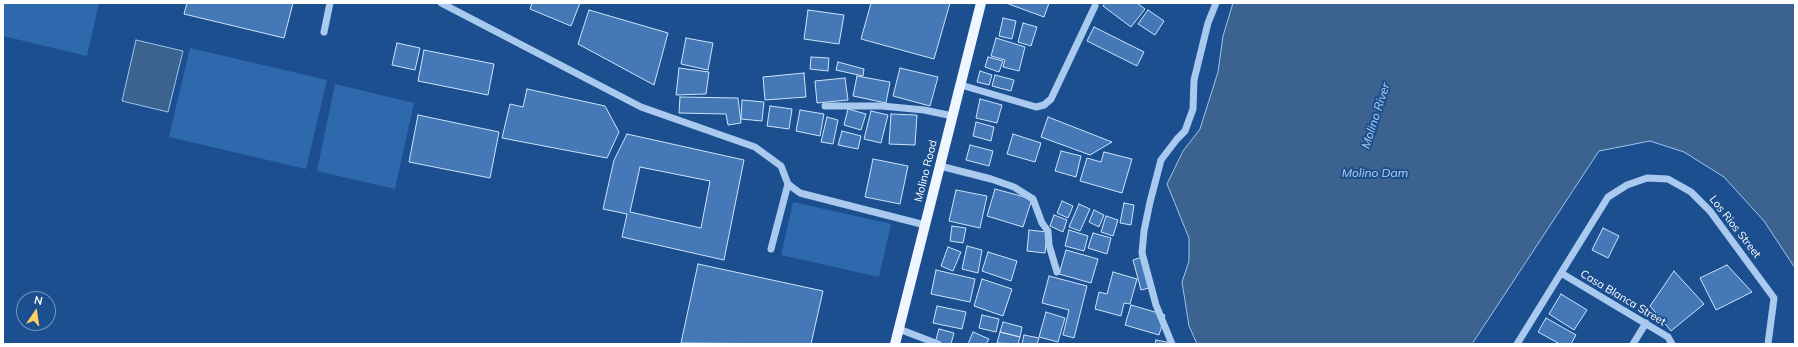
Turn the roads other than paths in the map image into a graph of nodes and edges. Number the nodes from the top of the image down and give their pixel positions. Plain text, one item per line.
1 (330, 3) edge
2 (441, 3) edge
3 (981, 3) edge
4 (1216, 3) edge
5 (1095, 6) dead end
6 (324, 32) dead end
7 (960, 84) junction
8 (825, 106) dead end
9 (953, 116) junction
10 (940, 166) junction
11 (788, 184) junction
12 (925, 225) junction
13 (771, 249) dead end
14 (1057, 272) dead end
15 (1561, 273) junction
16 (1646, 323) junction
17 (899, 329) junction
18 (895, 344) edge
19 (938, 344) edge
20 (1172, 344) edge
21 (1517, 344) edge
22 (1633, 344) edge
23 (1672, 344) edge
24 (1768, 344) edge

1 - 6 street
2 - 11 street
3 - 7 main road, Molino Road
4 - 20 street
5 - 7 street
7 - 9 main road, Molino Road
8 - 9 street
9 - 10 main road, Molino Road
10 - 12 main road, Molino Road
10 - 14 street
11 - 12 street
11 - 13 street
12 - 17 main road, Molino Road
15 - 16 street, Casa Blanca Street
15 - 21 street, Los Rios Street
15 - 24 street, Los Rios Street
16 - 22 street
16 - 23 street, Casa Blanca Street
17 - 18 main road, Molino Road
17 - 19 street

